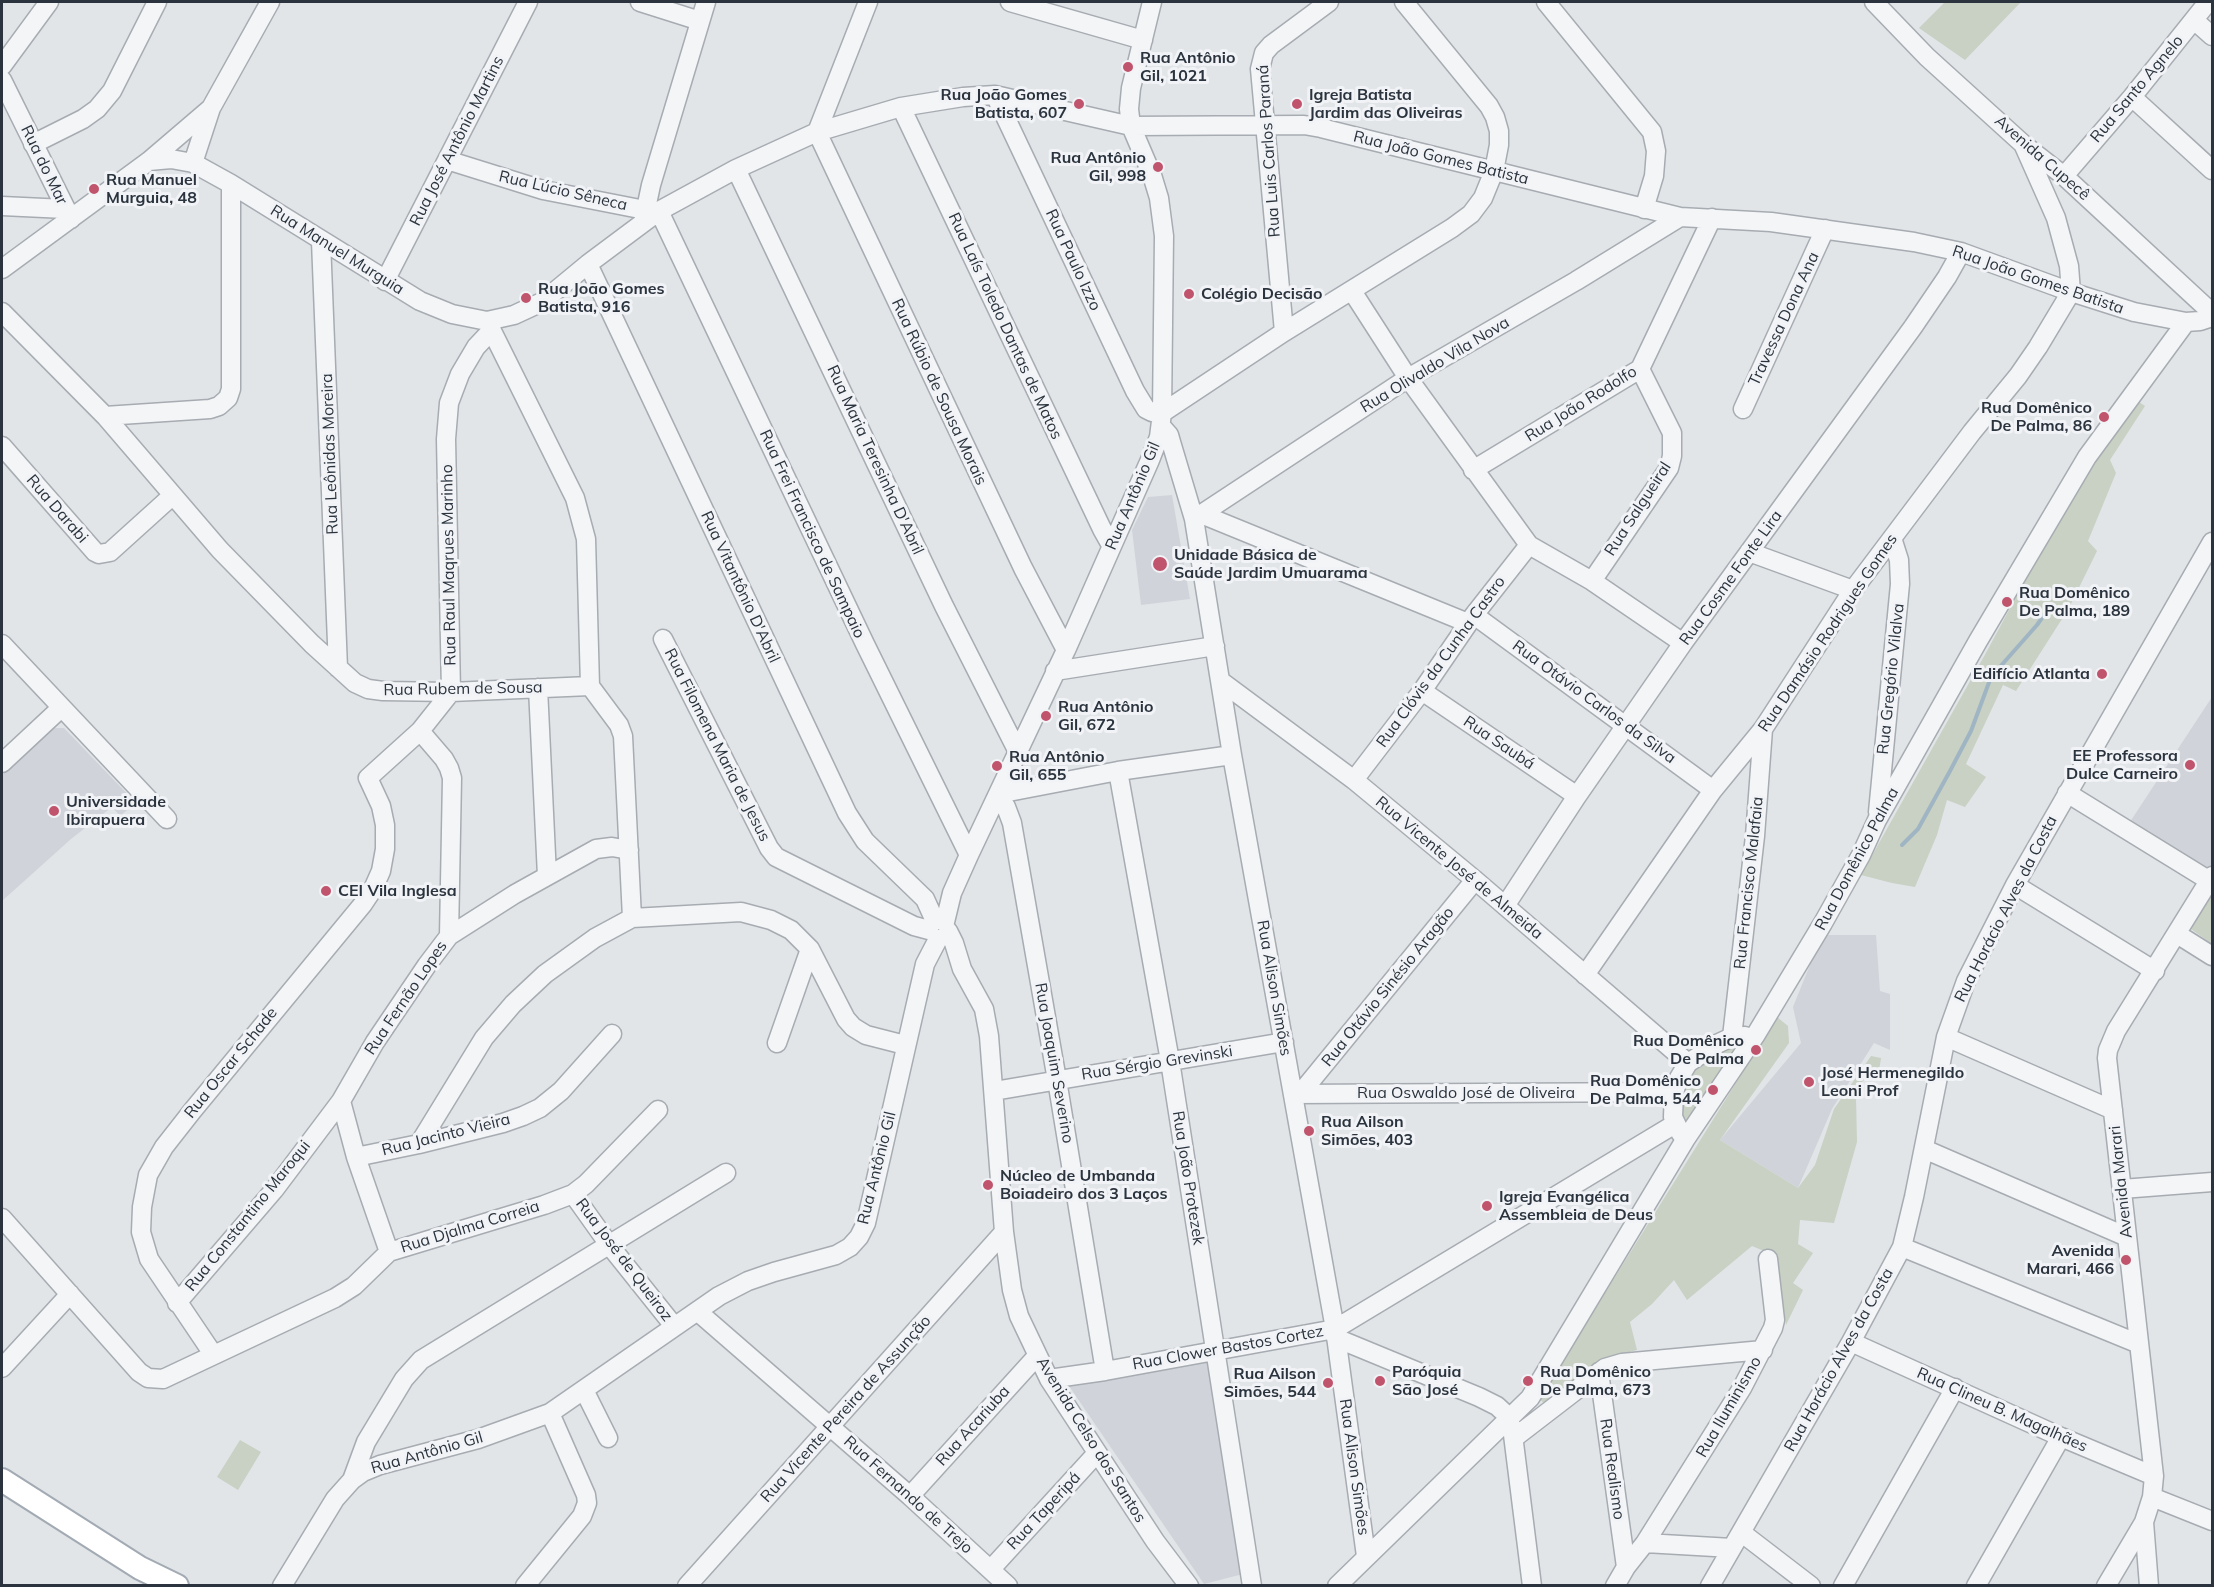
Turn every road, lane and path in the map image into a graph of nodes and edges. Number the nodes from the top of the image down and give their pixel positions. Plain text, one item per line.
1 (49, 2) edge
2 (157, 2) edge
3 (270, 2) edge
4 (528, 2) edge
5 (640, 2) edge
6 (706, 2) edge
7 (868, 2) edge
8 (1010, 2) edge
9 (1152, 2) edge
10 (1329, 2) edge
11 (1404, 2) edge
12 (1546, 2) edge
13 (1874, 2) edge
14 (2208, 2) edge
15 (2194, 20) junction
16 (700, 21) junction
17 (2212, 36) edge
18 (1143, 40) junction
19 (2, 66) edge
20 (2, 80) edge
21 (995, 95) junction
22 (2132, 97) junction
23 (901, 107) junction
24 (211, 108) junction
25 (1131, 126) junction
26 (1266, 126) junction
27 (817, 132) junction
28 (33, 144) junction
29 (2023, 144) junction
30 (447, 160) junction
31 (149, 161) junction
32 (193, 163) junction
33 (736, 169) junction
34 (2212, 170) edge
35 (1494, 171) junction
36 (2064, 176) junction
37 (231, 184) junction
38 (2, 206) edge
39 (1644, 209) junction
40 (68, 214) junction
41 (649, 215) junction
42 (1680, 217) junction
43 (1712, 218) junction
44 (1825, 229) junction
45 (321, 241) junction
46 (1960, 252) junction
47 (588, 264) junction
48 (2, 269) edge
49 (385, 281) junction
50 (1352, 291) junction
51 (2071, 292) junction
52 (2, 312) edge
53 (2212, 315) edge
54 (2186, 322) junction
55 (490, 326) junction
56 (1284, 332) junction
57 (1640, 369) junction
58 (1408, 378) junction
59 (1743, 409) dead end
60 (105, 416) junction
61 (1161, 419) junction
62 (2, 446) edge
63 (1473, 470) junction
64 (172, 496) junction
65 (1198, 517) junction
66 (1892, 538) junction
67 (2212, 542) edge
68 (1111, 545) junction
69 (1529, 545) junction
70 (1749, 552) junction
71 (1592, 581) junction
72 (1853, 590) junction
73 (1471, 619) junction
74 (663, 639) dead end
75 (1683, 643) junction
76 (2, 644) edge
77 (1215, 646) junction
78 (1066, 650) junction
79 (338, 668) junction
80 (1055, 671) junction
81 (1222, 682) junction
82 (590, 686) junction
83 (538, 688) junction
84 (1422, 691) junction
85 (451, 692) junction
86 (61, 708) junction
87 (1627, 727) junction
88 (1763, 729) junction
89 (420, 731) junction
90 (1017, 750) junction
91 (1232, 754) junction
92 (2, 763) edge
93 (1118, 771) junction
94 (1354, 780) junction
95 (1713, 790) junction
96 (2067, 793) junction
97 (998, 794) junction
98 (1577, 796) junction
99 (167, 819) dead end
100 (1877, 820) junction
101 (629, 850) junction
102 (969, 855) junction
103 (547, 876) junction
104 (2211, 879) edge
105 (1475, 880) junction
106 (2015, 885) junction
107 (1505, 906) junction
108 (632, 918) junction
109 (937, 929) junction
110 (2177, 934) junction
111 (448, 936) junction
112 (810, 949) junction
113 (2212, 956) edge
114 (2155, 971) junction
115 (1585, 975) junction
116 (612, 1034) dead end
117 (1755, 1036) junction
118 (1732, 1037) junction
119 (1946, 1037) junction
120 (1284, 1042) junction
121 (777, 1043) dead end
122 (905, 1045) junction
123 (1170, 1061) junction
124 (1688, 1063) junction
125 (1058, 1080) junction
126 (994, 1091) junction
127 (1674, 1092) junction
128 (1297, 1094) junction
129 (341, 1101) junction
130 (658, 1110) dead end
131 (2113, 1110) junction
132 (1675, 1124) junction
133 (1685, 1140) junction
134 (420, 1144) junction
135 (1924, 1149) junction
136 (356, 1157) junction
137 (726, 1173) dead end
138 (2212, 1182) edge
139 (2122, 1189) junction
140 (573, 1194) junction
141 (2, 1218) edge
142 (1004, 1232) junction
143 (2127, 1237) junction
144 (610, 1246) junction
145 (1902, 1247) junction
146 (389, 1252) junction
147 (1768, 1259) dead end
148 (70, 1294) junction
149 (177, 1303) junction
150 (697, 1311) junction
151 (674, 1326) junction
152 (1336, 1334) junction
153 (1851, 1342) junction
154 (2139, 1344) junction
155 (1763, 1350) junction
156 (1215, 1351) junction
157 (213, 1354) junction
158 (1037, 1356) junction
159 (2, 1368) edge
160 (1105, 1371) junction
161 (1599, 1372) junction
162 (1049, 1379) junction
163 (1955, 1388) junction
164 (584, 1390) junction
165 (550, 1413) junction
166 (1510, 1418) junction
167 (830, 1426) junction
168 (2061, 1437) junction
169 (608, 1438) dead end
170 (1514, 1438) junction
171 (1097, 1453) junction
172 (2154, 1476) junction
173 (2, 1480) edge
174 (352, 1480) junction
175 (910, 1496) junction
176 (2152, 1497) junction
177 (2212, 1521) edge
178 (2144, 1522) junction
179 (1737, 1540) junction
180 (1645, 1543) junction
181 (1366, 1556) junction
182 (1626, 1567) junction
183 (990, 1569) junction
184 (698, 1582) edge
185 (177, 1586) edge
186 (282, 1586) edge
187 (525, 1586) edge
188 (1008, 1586) edge
189 (1189, 1586) edge
190 (1252, 1586) edge
191 (1337, 1586) edge
192 (1532, 1586) edge
193 (1615, 1586) edge
194 (1710, 1586) edge
195 (1811, 1586) edge
196 (1844, 1586) edge
197 (1976, 1586) edge
198 (2106, 1586) edge
199 (2149, 1586) edge

1 - 19 street
2 - 28 street
3 - 24 street
4 - 30 street, Rua José Antônio Martins
5 - 16 street
6 - 16 street
7 - 27 street
8 - 18 street
9 - 18 street, Rua Antônio Gil
10 - 26 street, Rua Luis Carlos Paraná
11 - 35 street
12 - 39 street
13 - 29 street, Avenida Cupecê
14 - 15 street, Rua Santo Agnelo
15 - 17 street
15 - 22 street, Rua Santo Agnelo
16 - 41 street
18 - 25 street, Rua Antônio Gil
20 - 28 street, Rua do Mar
21 - 23 street, Rua João Gomes Batista
21 - 25 street, Rua João Gomes Batista
21 - 61 street, Rua Paulo Izzo
22 - 34 street
22 - 36 street, Rua Santo Agnelo
23 - 27 street, Rua João Gomes Batista
23 - 68 street, Rua Laís Toledo Dantas de Matos
24 - 31 street
24 - 32 street
25 - 26 street, Rua João Gomes Batista
25 - 61 street, Rua Antônio Gil
26 - 35 street, Rua João Gomes Batista
26 - 56 street, Rua Luis Carlos Paraná
27 - 33 street, Rua João Gomes Batista
27 - 78 street, Rua Rúbio de Sousa Morais
28 - 40 street, Rua do Mar
29 - 36 street, Avenida Cupecê
29 - 51 street
30 - 41 street, Rua Lúcio Sêneca
30 - 49 street, Rua José Antônio Martins
31 - 32 street
31 - 40 street
32 - 37 street, Rua Manuel Murguia
33 - 41 street, Rua João Gomes Batista
33 - 90 street, Rua Maria Teresinha D'Abril
35 - 39 street, Rua João Gomes Batista
35 - 50 street
36 - 53 street, Avenida Cupecê
37 - 45 street, Rua Manuel Murguia
37 - 60 street
38 - 40 street
39 - 42 street, Rua João Gomes Batista
40 - 48 street
41 - 47 street, Rua João Gomes Batista
41 - 102 street, Rua Frei Francisco de Sampaio
42 - 43 street, Rua João Gomes Batista
42 - 58 street, Rua Olivaldo Vila Nova
43 - 44 street, Rua João Gomes Batista
43 - 57 street, Rua João Rodolfo
44 - 46 street, Rua João Gomes Batista
44 - 59 street, Travessa Dona Ana
45 - 49 street, Rua Manuel Murguia
45 - 79 street, Rua Leônidas Moreira
46 - 51 street, Rua João Gomes Batista
46 - 70 street, Rua Cosme Fonte Lira
47 - 55 street, Rua João Gomes Batista
47 - 109 street, Rua Vitantônio D'Abril
49 - 55 street, Rua Manuel Murguia
50 - 56 street
50 - 58 street
51 - 54 street, Rua João Gomes Batista
51 - 66 street, Rua Damásio Rodrigues Gomes
52 - 60 street, Rua Rubem de Sousa
53 - 54 street
54 - 100 street, Rua Domênico Palma
55 - 82 street
55 - 85 street, Rua Raul Maqrues Marinho
56 - 61 street
57 - 63 street, Rua João Rodolfo
57 - 71 street, Rua Salgueiral
58 - 63 street
58 - 65 street, Rua Olivaldo Vila Nova
60 - 64 street, Rua Rubem de Sousa
61 - 65 street, Rua Alison Simões
61 - 68 street, Rua Antônio Gil
62 - 64 street, Rua Darabi
63 - 69 street
64 - 79 street, Rua Rubem de Sousa
65 - 73 street, Rua Otávio Carlos da Silva
65 - 77 street, Rua Alison Simões
66 - 72 street, Rua Damásio Rodrigues Gomes
66 - 100 street, Rua Gregório Vilalva
67 - 96 street, Rua Horácio Alves da Costa
68 - 78 street, Rua Antônio Gil
69 - 71 street
69 - 73 street, Rua Clóvis da Cunha Castro
70 - 72 street
70 - 75 street, Rua Cosme Fonte Lira
71 - 75 street
72 - 88 street, Rua Damásio Rodrigues Gomes
73 - 84 street, Rua Clóvis da Cunha Castro
73 - 87 street, Rua Otávio Carlos da Silva
74 - 109 street, Rua Filomena Maria de Jesus
75 - 87 street, Rua Cosme Fonte Lira
76 - 86 street
77 - 80 street
77 - 81 street, Rua Alison Simões
78 - 80 street, Rua Antônio Gil
79 - 85 street, Rua Rubem de Sousa
80 - 90 street, Rua Antônio Gil
81 - 91 street, Rua Alison Simões
81 - 94 street, Rua Vicente José de Almeida
82 - 83 street, Rua Rubem de Sousa
82 - 101 street
83 - 85 street, Rua Rubem de Sousa
83 - 103 street
84 - 94 street, Rua Clóvis da Cunha Castro
84 - 98 street, Rua Saubá
85 - 89 street
86 - 92 street
86 - 99 street
87 - 95 street, Rua Otávio Carlos da Silva
87 - 98 street, Rua Cosme Fonte Lira
88 - 95 street, Rua Damásio Rodrigues Gomes
88 - 118 street, Rua Francisco Malafaia
89 - 111 street
89 - 149 street, Rua Oscar Schade
90 - 97 street, Rua Antônio Gil
91 - 93 street
91 - 120 street, Rua Alison Simões
93 - 97 street
93 - 123 street, Rua João Protezek
94 - 105 street, Rua Vicente José de Almeida
95 - 115 street, Rua Damásio Rodrigues Gomes
96 - 104 street
96 - 106 street, Rua Horácio Alves da Costa
97 - 102 street, Rua Antônio Gil
97 - 125 street, Rua Joaquim Severino
98 - 107 street, Rua Cosme Fonte Lira
100 - 117 street, Rua Domênico Palma
101 - 103 street, Rua Fernão Lopes
101 - 108 street
102 - 109 street, Rua Antônio Gil
103 - 111 street, Rua Fernão Lopes
104 - 110 street, Avenida Marari
105 - 107 street, Rua Vicente José de Almeida
105 - 128 street, Rua Otávio Sinésio Aragão
106 - 114 street
106 - 119 street, Rua Horácio Alves da Costa
107 - 115 street, Rua Vicente José de Almeida
108 - 112 street
108 - 134 street
109 - 122 street, Rua Antônio Gil
109 - 126 street, Avenida Celso dos Santos
110 - 113 street
110 - 114 street, Avenida Marari
111 - 129 street, Rua Fernão Lopes
112 - 121 street
112 - 122 street
114 - 131 street, Avenida Marari
115 - 124 street, Rua Vicente José de Almeida
116 - 134 street, Rua Jacinto Vieira
117 - 118 street
117 - 133 street, Rua Domênico Palma
118 - 124 street
119 - 131 street
119 - 135 street, Rua Horácio Alves da Costa
120 - 123 street, Rua Sérgio Grevinski
120 - 128 street, Rua Alison Simões
122 - 150 street, Rua Antônio Gil
123 - 125 street, Rua Sérgio Grevinski
123 - 156 street, Rua João Protezek
124 - 127 street
125 - 126 street, Rua Sérgio Grevinski
125 - 160 street, Rua Joaquim Severino
126 - 142 street, Avenida Celso dos Santos
127 - 128 street, Rua Oswaldo José de Oliveira
127 - 132 street
128 - 152 street, Rua Alison Simões
129 - 136 street
129 - 149 street, Rua Constantino Maroqui
130 - 140 street, Rua Djalma Correia
131 - 139 street, Avenida Marari
132 - 133 street
132 - 152 street, Rua Clower Bastos Cortez
133 - 166 street, Rua Domênico Palma
134 - 136 street, Rua Jacinto Vieira
135 - 143 street
135 - 145 street, Rua Horácio Alves da Costa
136 - 146 street
137 - 144 street
138 - 139 street
139 - 143 street, Avenida Marari
140 - 144 street, Rua José de Queiroz
140 - 146 street, Rua Djalma Correia
141 - 148 street
142 - 158 street, Avenida Celso dos Santos
142 - 167 street, Rua Vicente Pereira de Assunção
143 - 154 street, Avenida Marari
144 - 151 street, Rua José de Queiroz
144 - 174 street
145 - 153 street, Rua Horácio Alves da Costa
145 - 154 street
146 - 157 street, Rua Djalma Correia
147 - 155 street, Rua Iluminismo
148 - 157 street, Rua Djalma Correia
148 - 159 street
149 - 157 street, Rua Oscar Schade
150 - 151 street, Rua Antônio Gil
150 - 167 street, Rua Fernando de Trejo
151 - 164 street, Rua Antônio Gil
152 - 156 street, Rua Clower Bastos Cortez
152 - 166 street
152 - 181 street, Rua Alison Simões
153 - 163 street, Rua Clineu B. Magalhães
153 - 179 street, Rua Horácio Alves da Costa
154 - 172 street, Avenida Marari
155 - 161 street
155 - 180 street, Rua Iluminismo
156 - 160 street, Rua Clower Bastos Cortez
156 - 190 street, Rua João Protezek
158 - 162 street, Avenida Celso dos Santos
158 - 175 street, Rua Acariuba
160 - 162 street, Rua Clower Bastos Cortez
161 - 170 street
161 - 182 street, Rua Realismo
162 - 171 street, Avenida Celso dos Santos
163 - 168 street, Rua Clineu B. Magalhães
163 - 196 street
164 - 165 street, Rua Antônio Gil
164 - 169 street
165 - 174 street, Rua Antônio Gil
165 - 187 street
166 - 170 street
166 - 181 street
167 - 175 street, Rua Fernando de Trejo
167 - 184 street, Rua Vicente Pereira de Assunção
168 - 172 street, Rua Clineu B. Magalhães
168 - 197 street
170 - 192 street
171 - 183 street, Rua Taperipá
171 - 189 street, Avenida Celso dos Santos
172 - 176 street, Avenida Marari
173 - 185 main road
174 - 186 street, Rua Antônio Gil
175 - 183 street, Rua Fernando de Trejo
176 - 177 street
176 - 178 street, Avenida Marari
178 - 198 street
178 - 199 street, Avenida Marari
179 - 180 street
179 - 194 street, Rua Horácio Alves da Costa
179 - 195 street
180 - 182 street, Rua Iluminismo
181 - 191 street
182 - 193 street, Rua Iluminismo
183 - 188 street, Rua Fernando de Trejo

